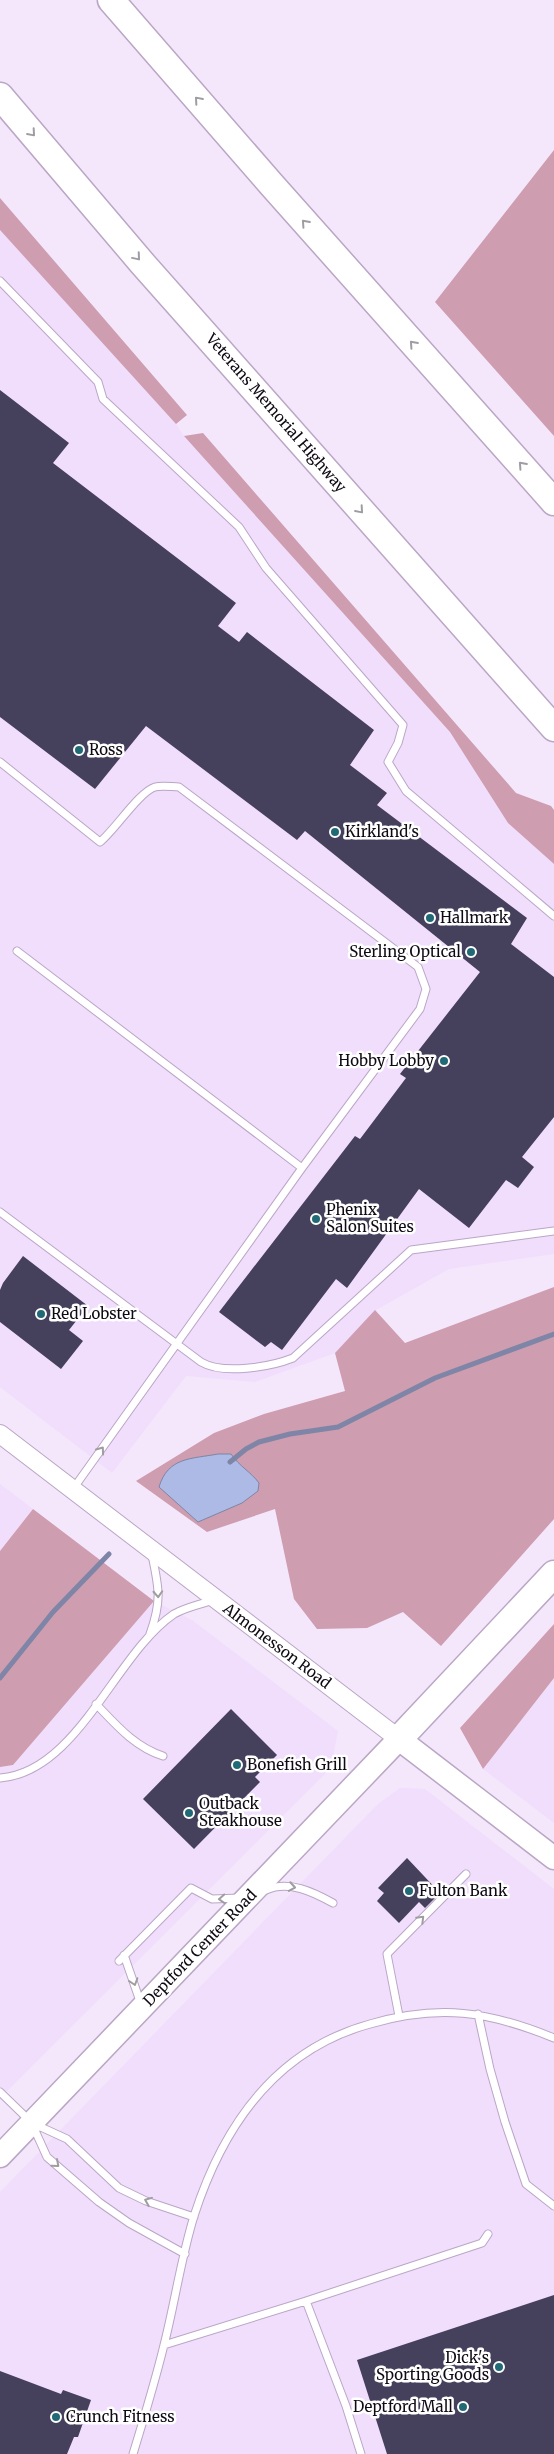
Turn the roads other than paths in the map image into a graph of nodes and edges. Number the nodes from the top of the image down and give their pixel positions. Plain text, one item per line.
1 (111, 0) edge
2 (0, 96) edge
3 (0, 281) edge
4 (554, 502) edge
5 (412, 569) junction
6 (554, 728) edge
7 (554, 749) edge
8 (0, 762) edge
9 (554, 916) edge
10 (17, 951) dead end
11 (302, 1168) junction
12 (0, 1212) edge
13 (554, 1231) edge
14 (177, 1344) junction
15 (0, 1434) edge
16 (72, 1490) junction
17 (151, 1550) junction
18 (550, 1580) edge
19 (216, 1599) junction
20 (149, 1637) junction
21 (96, 1704) junction
22 (400, 1739) junction
23 (163, 1756) dead end
24 (0, 1778) edge
25 (554, 1858) edge
26 (466, 1874) dead end
27 (250, 1897) junction
28 (333, 1904) dead end
29 (124, 1955) junction
30 (118, 1961) dead end
31 (142, 2009) junction
32 (478, 2014) junction
33 (399, 2016) junction
34 (554, 2038) edge
35 (0, 2092) edge
36 (32, 2123) junction
37 (0, 2156) edge
38 (554, 2206) edge
39 (194, 2217) junction
40 (488, 2234) dead end
41 (185, 2254) junction
42 (306, 2301) junction
43 (164, 2345) junction
44 (133, 2454) edge
45 (361, 2454) edge

4 -> 1 highway
2 -> 5 highway, Veterans Memorial Highway
3 - 9 lane
5 - 6 highway, Veterans Memorial Highway
5 - 7 highway
8 - 11 lane
10 - 11 lane
11 - 14 lane
12 - 14 lane
13 - 14 lane
16 -> 14 lane
15 - 16 street, Almonesson Road
16 - 17 street, Almonesson Road
17 - 19 street, Almonesson Road
17 -> 20 lane
18 - 22 highway
19 - 20 lane
19 - 22 street, Almonesson Road
20 - 21 lane
21 - 23 lane
21 - 24 lane
22 - 25 main road, Almonesson Road
22 - 27 main road, Deptford Center Road
33 -> 26 lane
27 -> 28 lane
27 -> 29 lane
27 - 31 main road, Deptford Center Road
29 - 30 lane
29 -> 31 lane
31 - 36 main road, Deptford Center Road
32 - 33 lane
32 - 34 lane
32 - 38 lane
33 - 39 lane
35 - 36 lane
36 - 37 main road, Deptford Center Road
39 -> 36 lane
36 -> 41 lane
39 - 41 lane
40 - 42 lane
41 - 43 lane
42 - 43 lane
42 - 45 lane
43 - 44 lane

